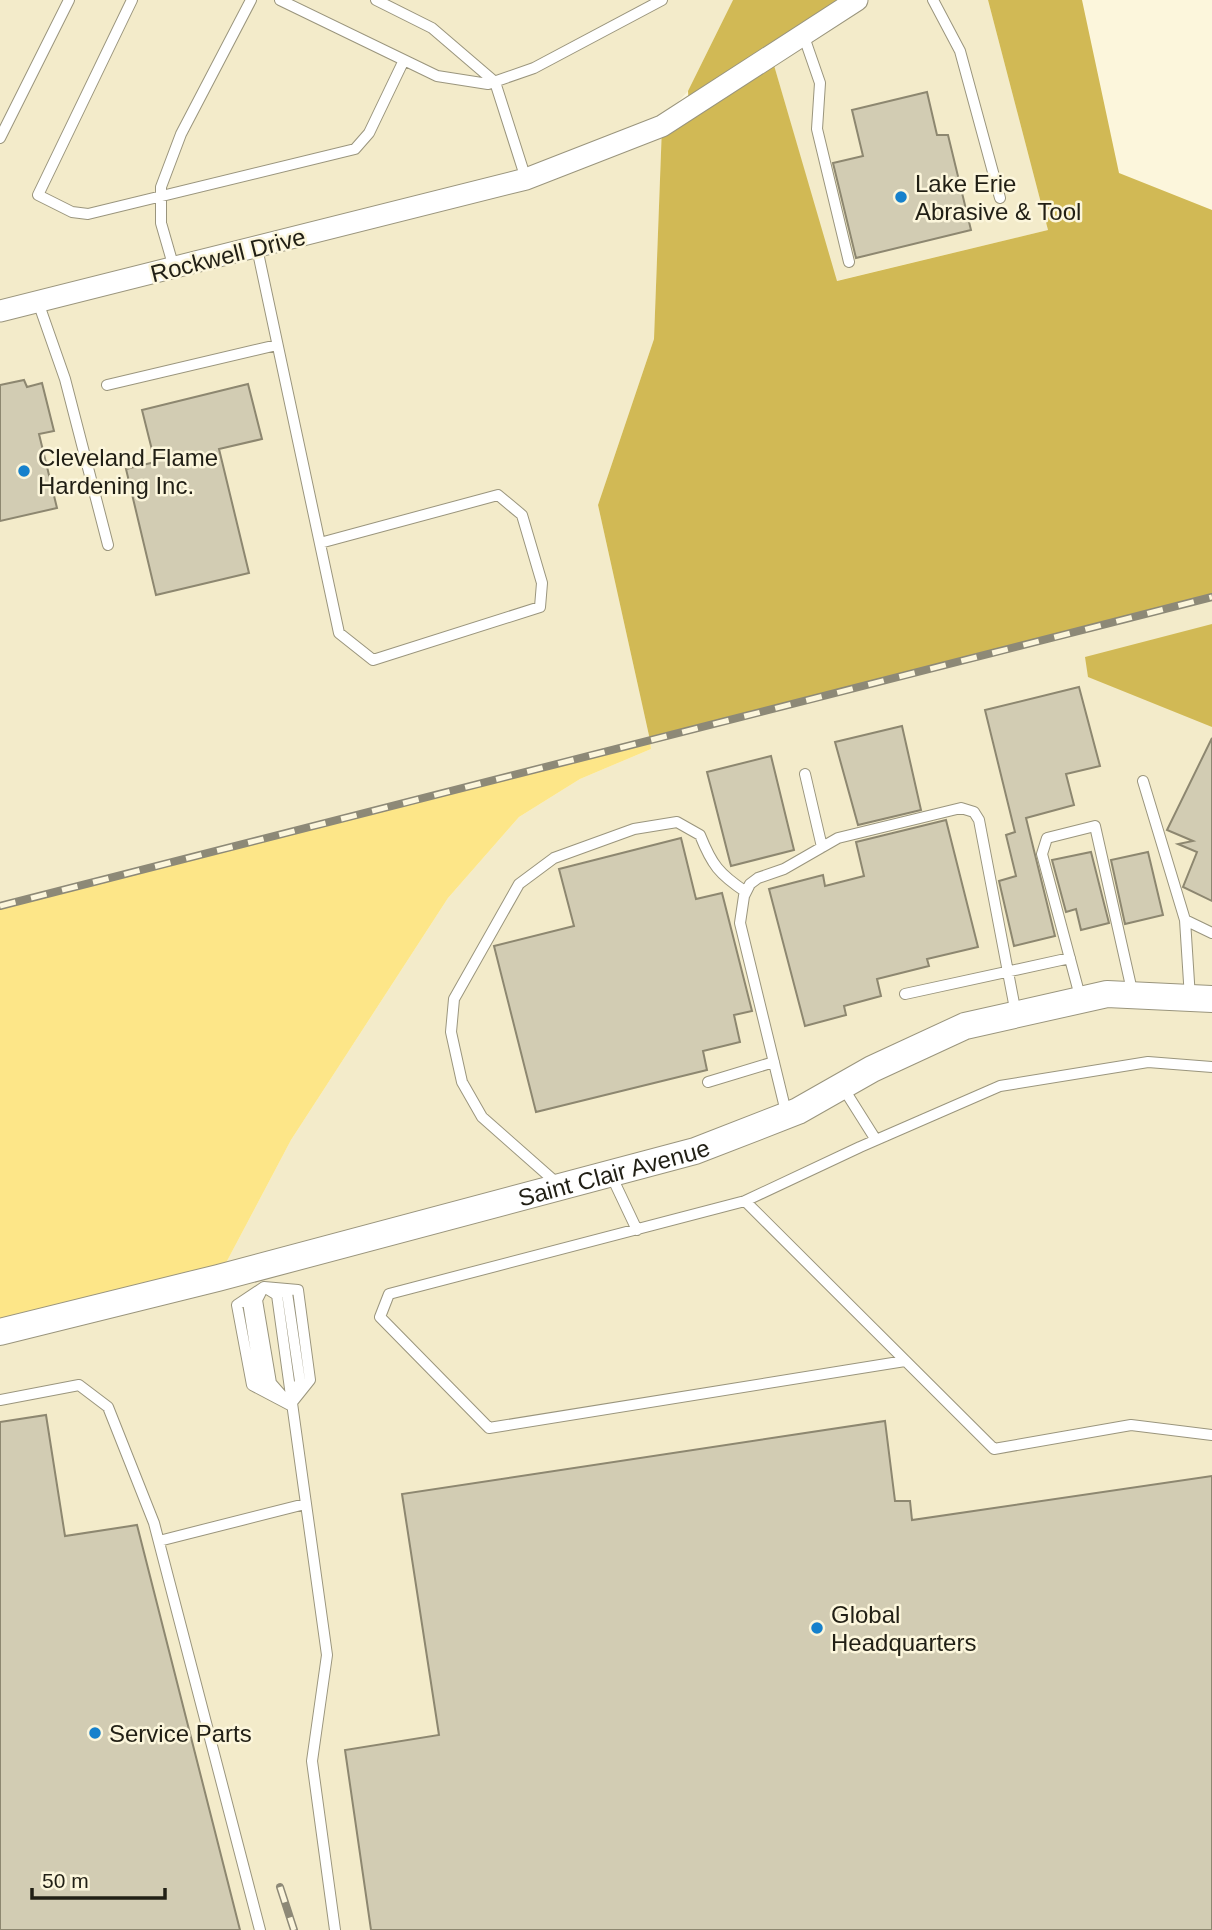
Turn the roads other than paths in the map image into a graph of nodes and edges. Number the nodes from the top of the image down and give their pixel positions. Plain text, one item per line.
1 (69, 0) edge
2 (132, 0) edge
3 (251, 0) edge
4 (280, 0) edge
5 (376, 0) edge
6 (662, 0) edge
7 (857, 0) edge
8 (933, 0) edge
9 (803, 34) junction
10 (404, 60) junction
11 (495, 82) junction
12 (0, 138) edge
13 (526, 179) junction
14 (161, 196) junction
15 (1000, 198) dead end
16 (257, 248) junction
17 (849, 262) dead end
18 (174, 268) junction
19 (38, 302) junction
20 (0, 312) edge
21 (278, 345) junction
22 (107, 385) dead end
23 (320, 543) junction
24 (108, 545) dead end
25 (805, 774) dead end
26 (1143, 780) dead end
27 (822, 846) junction
28 (746, 892) junction
29 (1185, 920) junction
30 (1212, 933) edge
31 (1070, 958) junction
32 (1007, 970) junction
33 (905, 994) dead end
34 (1133, 995) junction
35 (1201, 998) edge
36 (1081, 1000) junction
37 (1016, 1014) junction
38 (774, 1062) junction
39 (1212, 1067) edge
40 (708, 1082) dead end
41 (842, 1086) junction
42 (787, 1116) junction
43 (876, 1140) junction
44 (610, 1173) junction
45 (561, 1186) junction
46 (745, 1201) junction
47 (637, 1230) junction
48 (261, 1277) junction
49 (0, 1332) edge
50 (905, 1361) junction
51 (0, 1400) edge
52 (290, 1405) junction
53 (1212, 1435) edge
54 (305, 1504) junction
55 (159, 1541) junction
56 (260, 1930) edge
57 (335, 1930) edge

1 - 12 lane
2 - 14 lane
3 - 14 lane
4 - 10 lane
5 - 11 lane
6 - 11 lane
7 - 9 street, Rockwell Drive
8 - 15 lane
9 - 13 street, Rockwell Drive
9 - 17 lane
10 - 11 lane
10 - 14 lane
11 - 13 lane
13 - 16 street, Rockwell Drive
14 - 18 lane
16 - 18 street, Rockwell Drive
16 - 21 lane
18 - 19 street, Rockwell Drive
19 - 20 street, Rockwell Drive
19 - 24 lane
21 - 22 lane
21 - 23 lane
23 - 23 lane
25 - 27 lane
26 - 29 lane
27 - 28 lane
27 - 32 lane
28 - 38 lane
28 - 45 lane
29 - 30 lane
29 - 35 lane
31 - 32 lane
31 - 34 lane
31 - 36 lane
32 - 33 lane
32 - 37 lane
34 - 35 street, Saint Clair Avenue
34 - 36 street, Saint Clair Avenue
36 - 37 street, Saint Clair Avenue
37 - 41 street, Saint Clair Avenue
38 - 40 lane
38 - 42 lane
39 - 43 lane
41 - 42 street, Saint Clair Avenue
41 - 43 lane
42 - 44 street, Saint Clair Avenue
43 - 46 lane
44 - 45 street, Saint Clair Avenue
44 - 47 lane
45 - 48 street, Saint Clair Avenue
46 - 47 lane
46 - 50 lane
47 - 50 lane
48 - 49 street, Saint Clair Avenue
48 - 52 lane
48 - 52 lane
48 - 52 lane
48 - 52 lane
50 - 53 lane
51 - 55 lane
52 - 54 lane
54 - 55 lane
54 - 57 lane
55 - 56 lane

